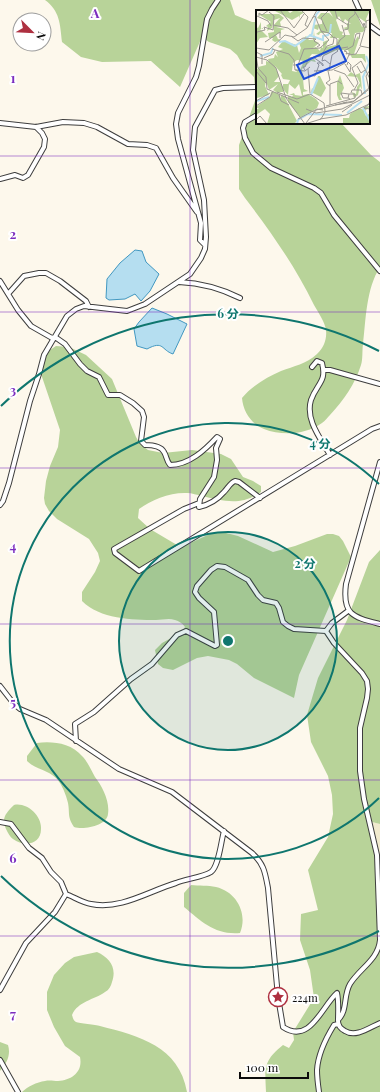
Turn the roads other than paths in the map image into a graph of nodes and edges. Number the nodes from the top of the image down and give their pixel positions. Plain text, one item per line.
1 (218, 0) edge
2 (355, 0) edge
3 (360, 10) edge
4 (370, 26) edge
5 (380, 33) edge
6 (256, 87) edge
7 (256, 116) edge
8 (0, 123) edge
9 (36, 127) junction
10 (0, 179) edge
11 (198, 214) junction
12 (205, 245) junction
13 (380, 271) edge
14 (0, 281) edge
15 (179, 282) junction
16 (8, 294) junction
17 (240, 298) dead end
18 (89, 307) junction
19 (55, 337) junction
20 (312, 367) dead end
21 (324, 370) junction
22 (380, 384) edge
23 (380, 426) edge
24 (330, 455) junction
25 (380, 462) edge
26 (260, 498) junction
27 (199, 503) junction
28 (0, 505) edge
29 (348, 611) junction
30 (380, 624) edge
31 (326, 631) junction
32 (1, 688) edge
33 (76, 741) junction
34 (0, 822) edge
35 (224, 832) junction
36 (66, 894) junction
37 (0, 990) edge
38 (338, 1022) junction
39 (380, 1023) edge
40 (0, 1060) edge
41 (18, 1092) edge
42 (319, 1092) edge

1 - 11 street
2 - 3 street
4 - 5 street
6 - 12 street
7 - 13 street
8 - 9 street
9 - 10 street
9 - 11 street
11 - 12 street
12 - 15 street
14 - 16 street
15 - 17 street
15 - 18 street
16 - 18 street
16 - 19 street
18 - 19 street
19 - 27 street
19 - 28 street
20 - 21 street
21 - 22 street
21 - 24 street
23 - 24 street
24 - 26 street
25 - 29 street
26 - 27 street
26 - 27 street
29 - 30 street
29 - 31 street
31 - 33 street
31 - 38 street
32 - 33 street
33 - 35 street
34 - 36 street
35 - 36 street
35 - 38 street
36 - 37 street
38 - 39 street
38 - 42 street
40 - 41 street

